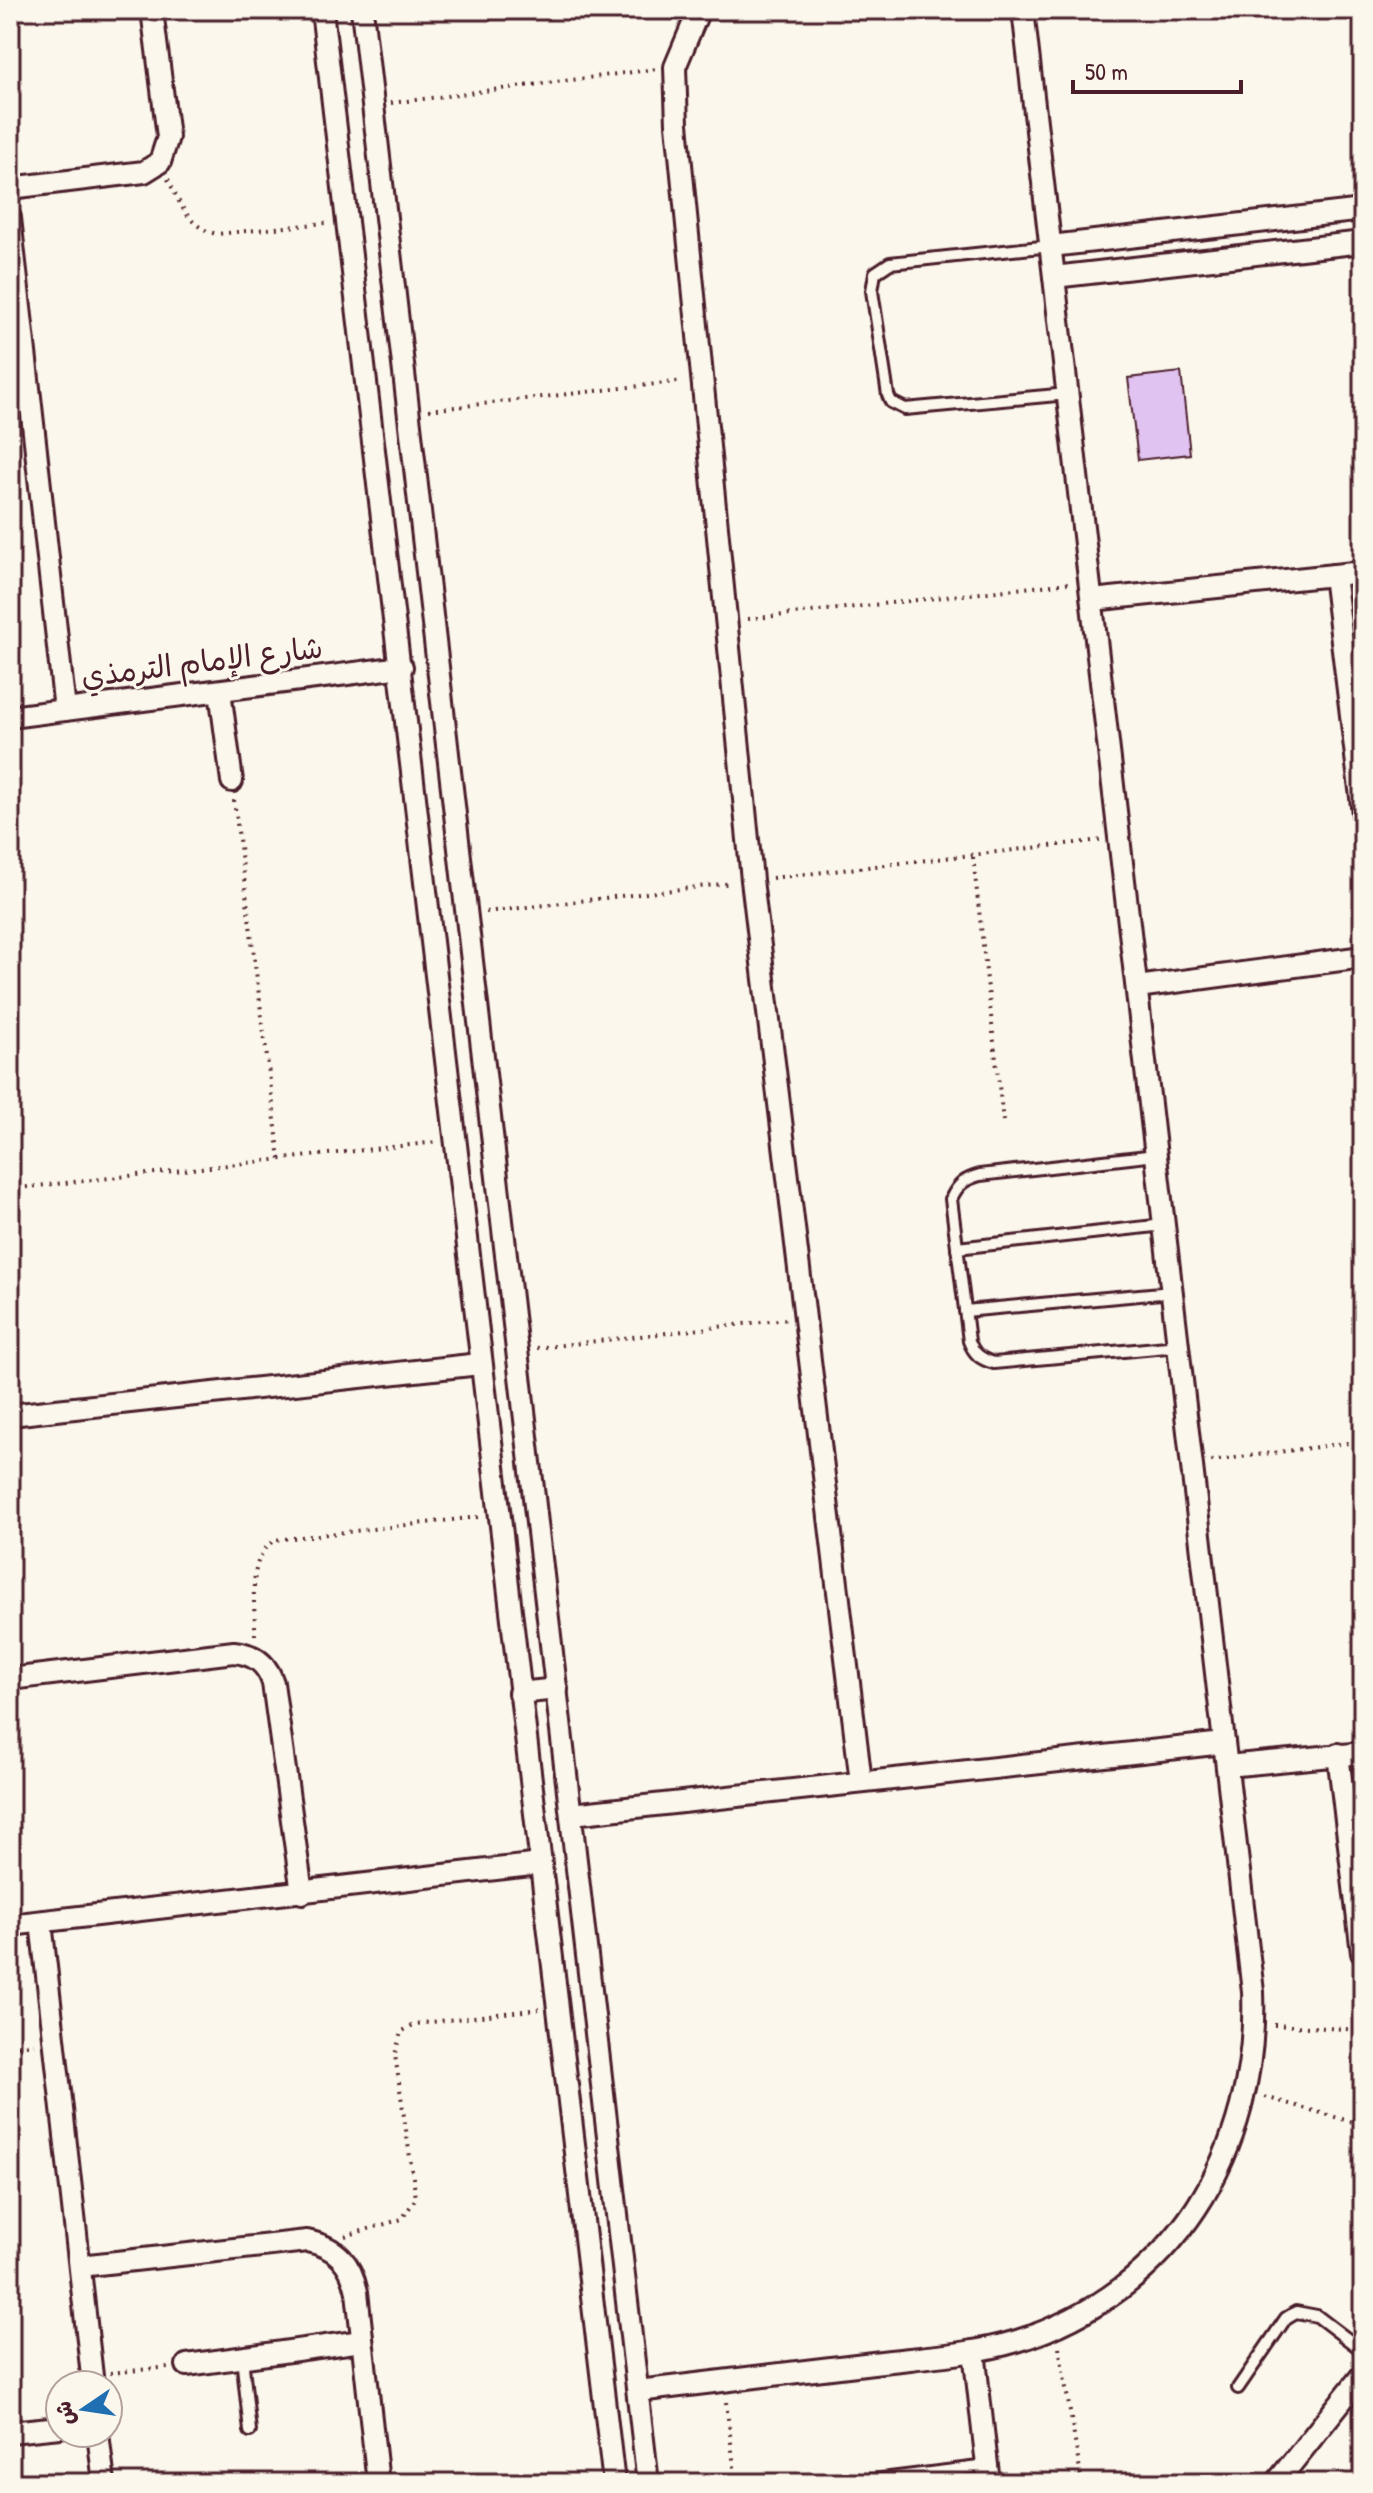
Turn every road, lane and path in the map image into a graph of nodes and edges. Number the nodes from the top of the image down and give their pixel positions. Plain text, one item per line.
1 (152, 10) edge
2 (322, 10) edge
3 (362, 10) edge
4 (699, 10) edge
5 (1023, 10) edge
6 (675, 67) junction
7 (373, 105) junction
8 (160, 162) junction
9 (10, 188) edge
10 (1363, 210) edge
11 (10, 218) edge
12 (348, 221) junction
13 (1363, 242) edge
14 (1051, 246) junction
15 (1054, 277) junction
16 (16, 331) edge
17 (701, 378) junction
18 (1068, 394) junction
19 (408, 412) junction
20 (426, 565) junction
21 (391, 570) junction
22 (1363, 572) edge
23 (1334, 575) junction
24 (1091, 590) junction
25 (725, 621) junction
26 (402, 667) junction
27 (220, 691) junction
28 (65, 710) junction
29 (10, 717) edge
30 (448, 770) junction
31 (413, 773) junction
32 (232, 781) joint
33 (1363, 814) edge
34 (1119, 838) junction
35 (973, 856) junction
36 (752, 880) junction
37 (465, 915) junction
38 (1363, 957) edge
39 (1137, 987) junction
40 (1003, 1121) dead end
41 (454, 1140) junction
42 (1156, 1155) junction
43 (280, 1159) junction
44 (10, 1189) edge
45 (501, 1221) junction
46 (464, 1224) junction
47 (1164, 1225) junction
48 (957, 1248) junction
49 (1172, 1292) junction
50 (965, 1311) junction
51 (805, 1317) junction
52 (1178, 1346) junction
53 (516, 1350) junction
54 (480, 1364) junction
55 (10, 1415) edge
56 (1363, 1441) edge
57 (1192, 1463) junction
58 (530, 1469) junction
59 (493, 1473) junction
60 (498, 1515) junction
61 (255, 1657) junction
62 (10, 1679) edge
63 (557, 1689) junction
64 (519, 1693) junction
65 (1224, 1743) junction
66 (1363, 1753) edge
67 (1338, 1754) junction
68 (1227, 1766) junction
69 (861, 1782) junction
70 (572, 1814) junction
71 (540, 1864) junction
72 (302, 1893) junction
73 (41, 1922) junction
74 (10, 1925) edge
75 (1362, 1953) edge
76 (589, 1957) junction
77 (551, 1960) junction
78 (557, 2007) junction
79 (1254, 2024) junction
80 (1363, 2030) edge
81 (1247, 2091) junction
82 (1363, 2125) edge
83 (322, 2244) junction
84 (622, 2248) junction
85 (587, 2251) junction
86 (80, 2266) junction
87 (1056, 2327) junction
88 (362, 2341) junction
89 (974, 2351) junction
90 (1363, 2351) edge
91 (242, 2357) junction
92 (187, 2365) joint
93 (91, 2369) edge
94 (1363, 2374) edge
95 (124, 2375) edge
96 (723, 2381) junction
97 (1238, 2388) dead end
98 (638, 2391) junction
99 (44, 2429) edge
100 (250, 2431) dead end
101 (10, 2432) edge
102 (100, 2449) edge
103 (988, 2474) edge
104 (104, 2483) edge
105 (378, 2483) edge
106 (614, 2483) edge
107 (648, 2483) edge
108 (736, 2483) edge
109 (849, 2483) edge
110 (1082, 2483) edge
111 (1276, 2483) edge

1 - 8 street
2 - 12 street
3 - 7 street
4 - 6 street
5 - 14 street
6 - 7 path
6 - 17 street
7 - 19 street
8 - 9 street
8 - 12 path
10 - 14 street
11 - 16 street
12 - 21 street
13 - 15 street
14 - 15 street
14 - 18 lane
15 - 18 street
16 - 28 street
17 - 19 path
17 - 25 street
18 - 24 street
19 - 20 street
20 - 21 street
20 - 30 street
21 - 26 street
22 - 23 street
23 - 24 street
23 - 33 street
24 - 25 path
24 - 34 street
25 - 36 street
26 - 27 street, شارع الإمام الترمذي
26 - 31 street
27 - 28 street, شارع الإمام الترمذي
27 - 32 street
28 - 29 street, شارع الإمام الترمذي
30 - 31 street
30 - 37 street
31 - 41 street
32 - 43 path
34 - 35 path
34 - 39 street
35 - 36 path
35 - 40 path
36 - 37 path
36 - 51 street
37 - 45 street
38 - 39 street
39 - 42 street
41 - 43 path
41 - 46 street
42 - 47 street
42 - 48 lane
43 - 44 path
45 - 46 street
45 - 53 street
46 - 54 street
47 - 48 lane
47 - 49 street
48 - 50 lane
49 - 50 lane
49 - 52 street
50 - 52 lane
51 - 53 path
51 - 69 street
52 - 57 street
53 - 58 street
54 - 55 street
54 - 59 street
56 - 57 path
57 - 65 street
58 - 59 street
58 - 63 street
59 - 60 street
60 - 61 path
60 - 64 street
61 - 62 street
61 - 72 street
63 - 64 street
63 - 70 street
64 - 71 street
65 - 68 street
65 - 69 street
66 - 67 street
67 - 68 street
67 - 75 street
68 - 79 street
69 - 70 street
70 - 76 street
71 - 72 street
71 - 77 street
72 - 73 street
73 - 74 street
73 - 86 street
76 - 77 street
76 - 84 street
77 - 78 street
78 - 83 path
78 - 85 street
79 - 80 path
79 - 81 street
81 - 82 path
81 - 87 street
83 - 86 street
83 - 88 street
84 - 85 street
84 - 98 street
85 - 106 street
86 - 93 street
87 - 89 street
87 - 110 path
88 - 91 street
88 - 105 street
89 - 96 street
89 - 103 street
90 - 97 lane
91 - 92 street
91 - 100 lane
92 - 95 path
94 - 111 street
96 - 98 street
96 - 108 path
98 - 107 street
99 - 101 street
102 - 104 street
103 - 109 lane

